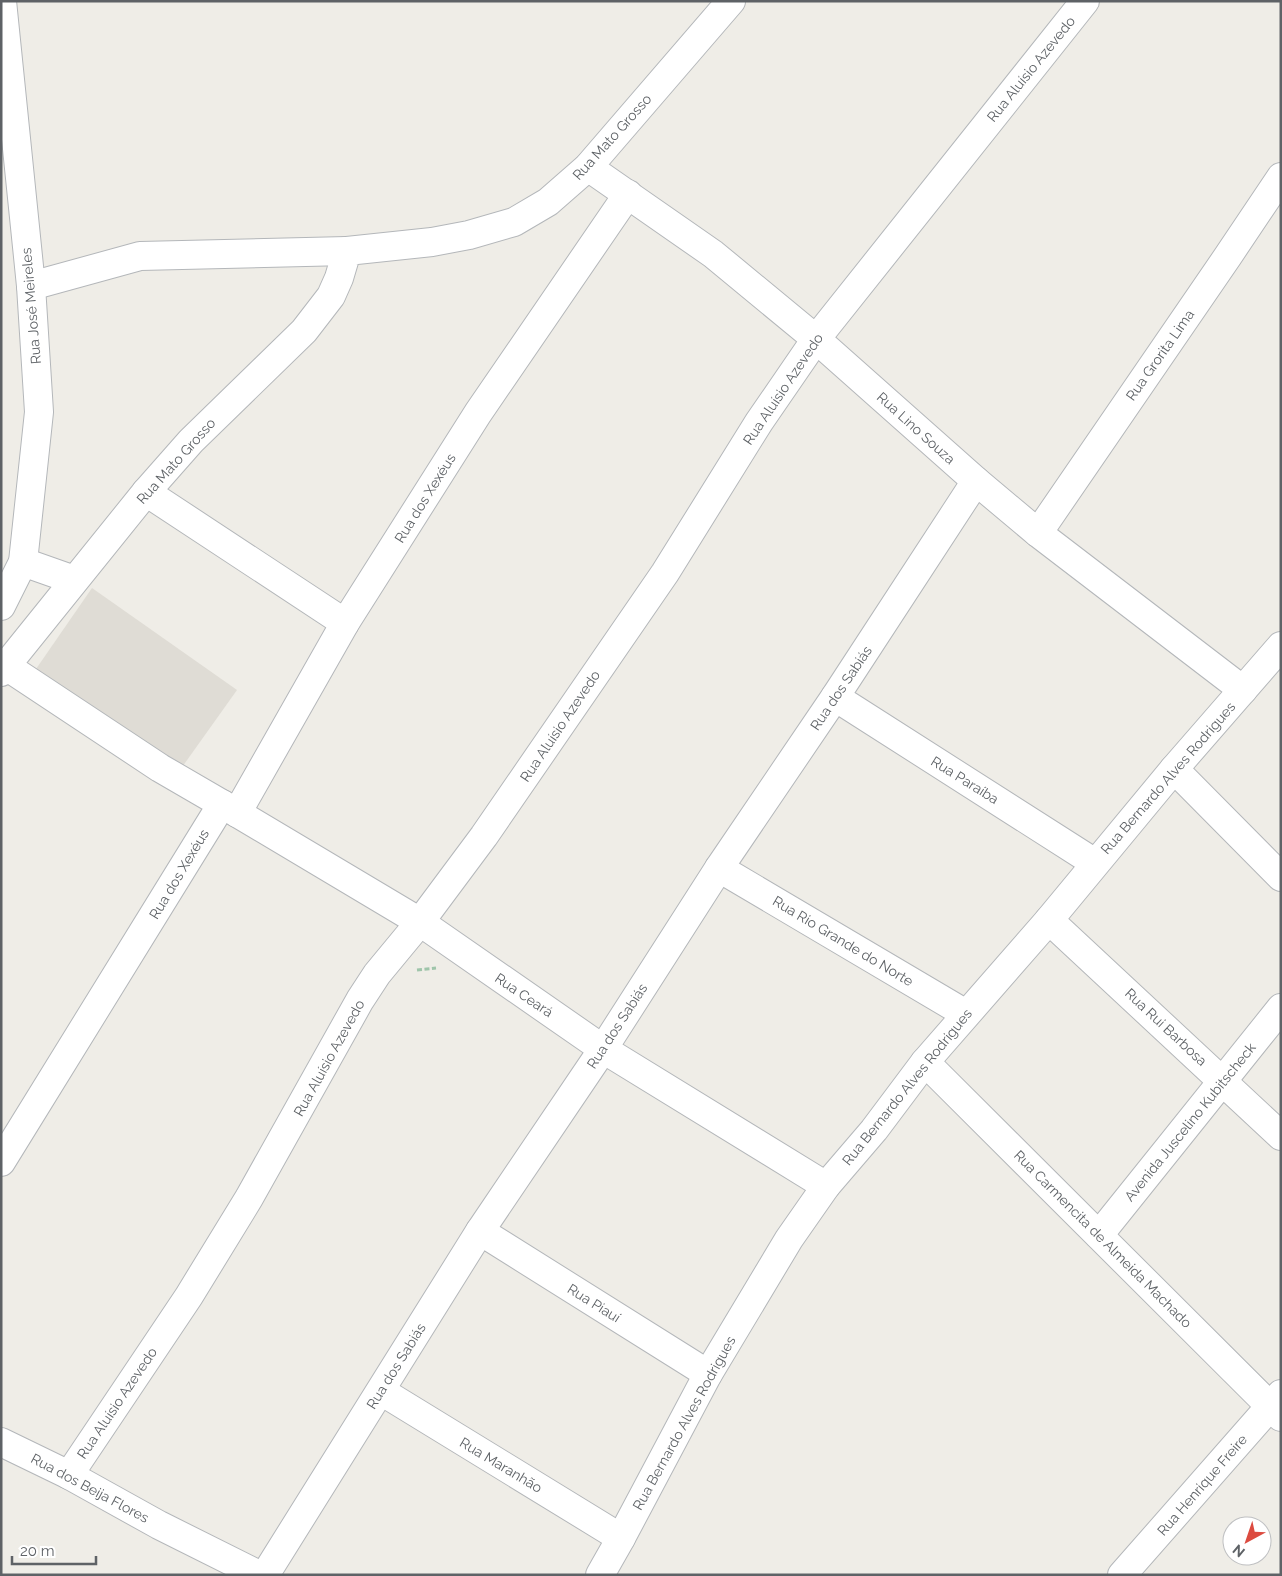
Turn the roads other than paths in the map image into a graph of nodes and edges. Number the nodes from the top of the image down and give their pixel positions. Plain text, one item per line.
1 (2, 1) edge
2 (732, 1) edge
3 (1085, 1) edge
4 (588, 167) junction
5 (1281, 177) edge
6 (628, 194) junction
7 (347, 251) junction
8 (31, 286) junction
9 (816, 339) junction
10 (976, 481) junction
11 (146, 492) junction
12 (1038, 533) junction
13 (23, 562) junction
14 (74, 580) junction
15 (1, 606) edge
16 (345, 623) junction
17 (1281, 646) edge
18 (4, 669) edge
19 (1243, 690) junction
20 (835, 697) junction
21 (1174, 769) junction
22 (230, 808) junction
23 (1096, 863) junction
24 (719, 868) junction
25 (1281, 877) edge
26 (1049, 920) junction
27 (420, 922) junction
28 (1281, 1008) edge
29 (966, 1014) junction
30 (603, 1049) junction
31 (925, 1062) junction
32 (1224, 1081) junction
33 (1281, 1136) edge
34 (1, 1162) edge
35 (826, 1186) junction
36 (480, 1231) junction
37 (1099, 1235) junction
38 (708, 1374) junction
39 (381, 1391) junction
40 (1277, 1406) edge
41 (1, 1442) edge
42 (69, 1475) junction
43 (621, 1538) junction
44 (260, 1575) edge
45 (265, 1575) edge
46 (600, 1575) edge
47 (1122, 1575) edge

1 - 8 street, Rua José Meireles
2 - 4 street, Rua Mato Grosso
3 - 9 street, Rua Aluísio Azevedo
4 - 6 street, Rua Lino Souza
4 - 7 street, Rua Mato Grosso
5 - 12 street, Rua Grorita Lima
6 - 9 street, Rua Lino Souza
6 - 16 street, Rua dos Xexéus
7 - 8 street, Rua Mato Grosso
7 - 11 street, Rua Mato Grosso
8 - 13 street, Rua José Meireles
9 - 10 street, Rua Lino Souza
9 - 27 street, Rua Aluísio Azevedo
10 - 12 street, Rua Lino Souza
10 - 20 street, Rua dos Sabiás
11 - 14 street, Rua Mato Grosso
11 - 16 street
12 - 19 street, Rua Lino Souza
13 - 14 street
13 - 15 street, Rua José Meireles
14 - 18 street, Rua Mato Grosso
16 - 22 street, Rua dos Xexéus
17 - 19 street, Rua Bernardo Alves Rodrigues
18 - 22 street
19 - 21 street, Rua Bernardo Alves Rodrigues
20 - 23 street, Rua Paraíba
20 - 24 street, Rua dos Sabiás
21 - 23 street, Rua Bernardo Alves Rodrigues
21 - 25 street
22 - 27 street, Rua Ceará
22 - 34 street, Rua dos Xexéus
23 - 26 street, Rua Bernardo Alves Rodrigues
24 - 29 street, Rua Rio Grande do Norte
24 - 30 street, Rua dos Sabiás
26 - 29 street, Rua Bernardo Alves Rodrigues
26 - 32 street, Rua Rui Barbosa
27 - 30 street, Rua Ceará
27 - 42 street, Rua Aluísio Azevedo
28 - 32 street, Avenida Juscelino Kubitscheck
29 - 31 street, Rua Bernardo Alves Rodrigues
30 - 35 street, Rua Ceará
30 - 36 street, Rua dos Sabiás
31 - 35 street, Rua Bernardo Alves Rodrigues
31 - 37 street, Rua Carmencita de Almeida Machado
32 - 33 street, Rua Rui Barbosa
32 - 37 street, Avenida Juscelino Kubitscheck
35 - 38 street, Rua Bernardo Alves Rodrigues
36 - 38 street, Rua Piauí
36 - 39 street, Rua dos Sabiás
37 - 40 street, Rua Carmencita de Almeida Machado
38 - 43 street, Rua Bernardo Alves Rodrigues
39 - 43 street, Rua Maranhão
39 - 45 street, Rua dos Sabiás
40 - 47 street, Rua Henrique Freire
41 - 42 street, Rua dos Beija Flores
42 - 44 street, Rua dos Beija Flores
43 - 46 street, Rua Bernardo Alves Rodrigues

